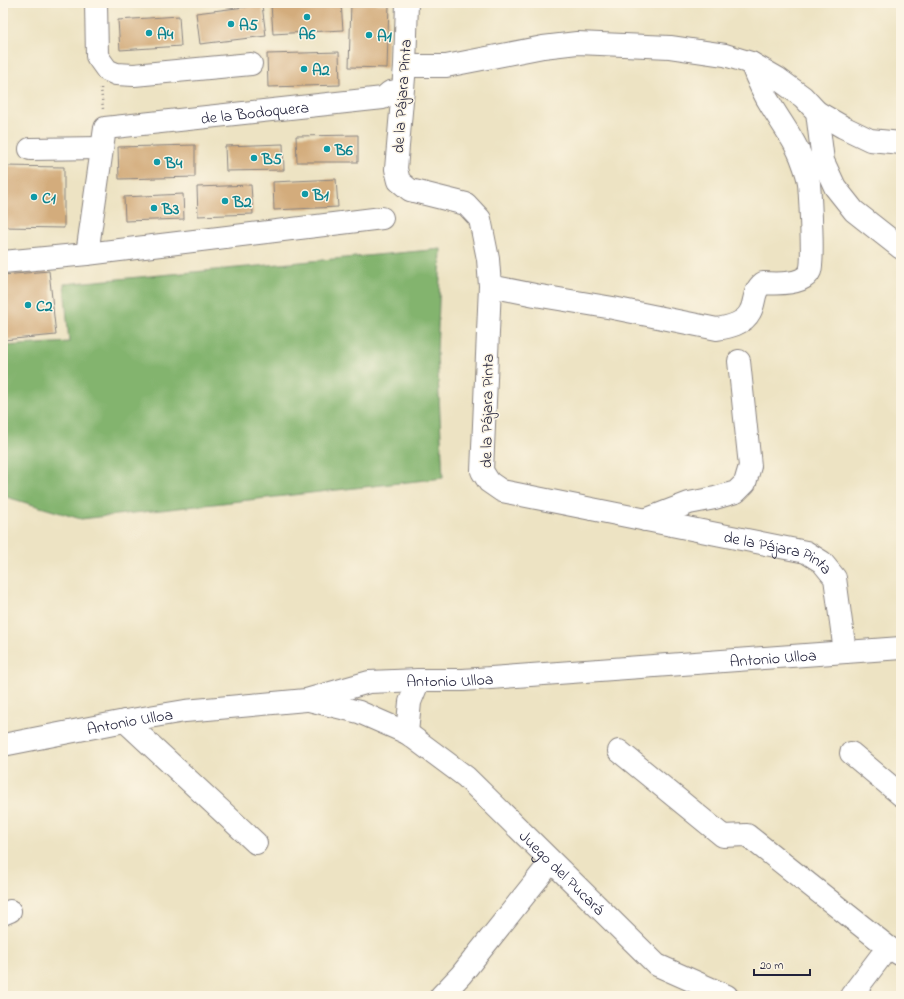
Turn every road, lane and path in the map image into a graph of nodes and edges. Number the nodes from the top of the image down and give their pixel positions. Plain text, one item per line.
1 (96, 3) edge
2 (407, 3) edge
3 (97, 56) junction
4 (751, 63) junction
5 (251, 64) dead end
6 (405, 66) junction
7 (402, 90) junction
8 (817, 112) junction
9 (104, 138) junction
10 (901, 144) edge
11 (30, 149) dead end
12 (382, 218) dead end
13 (901, 248) edge
14 (86, 254) junction
15 (3, 262) edge
16 (490, 286) junction
17 (739, 361) dead end
18 (645, 520) junction
19 (901, 648) edge
20 (845, 652) junction
21 (419, 680) junction
22 (306, 700) junction
23 (125, 721) junction
24 (407, 733) junction
25 (3, 745) edge
26 (619, 751) dead end
27 (851, 753) dead end
28 (901, 795) edge
29 (256, 843) dead end
30 (551, 862) junction
31 (894, 951) edge
32 (441, 996) edge
33 (727, 996) edge
34 (851, 996) edge

1 - 3 street
2 - 6 street, de la Pájara Pinta
3 - 5 street
3 - 9 path
4 - 6 street
4 - 8 street
4 - 16 street
6 - 7 street, de la Pájara Pinta
7 - 9 street, de la Bodoquera
7 - 16 street, de la Pájara Pinta
8 - 10 street
8 - 13 street
9 - 11 street, de la Bodoquera
9 - 14 street
12 - 14 street
14 - 15 street
16 - 18 street, de la Pájara Pinta
17 - 18 street
18 - 20 street, de la Pájara Pinta
19 - 20 street, Antonio Ulloa
20 - 21 street, Antonio Ulloa
21 - 22 street, Antonio Ulloa
21 - 24 street
22 - 23 street, Antonio Ulloa
22 - 24 street, Juego del Pucará
23 - 25 street, Antonio Ulloa
23 - 29 street
24 - 30 street, Juego del Pucará
26 - 31 street
27 - 28 street
30 - 32 street
30 - 33 street, Juego del Pucará
31 - 34 street

